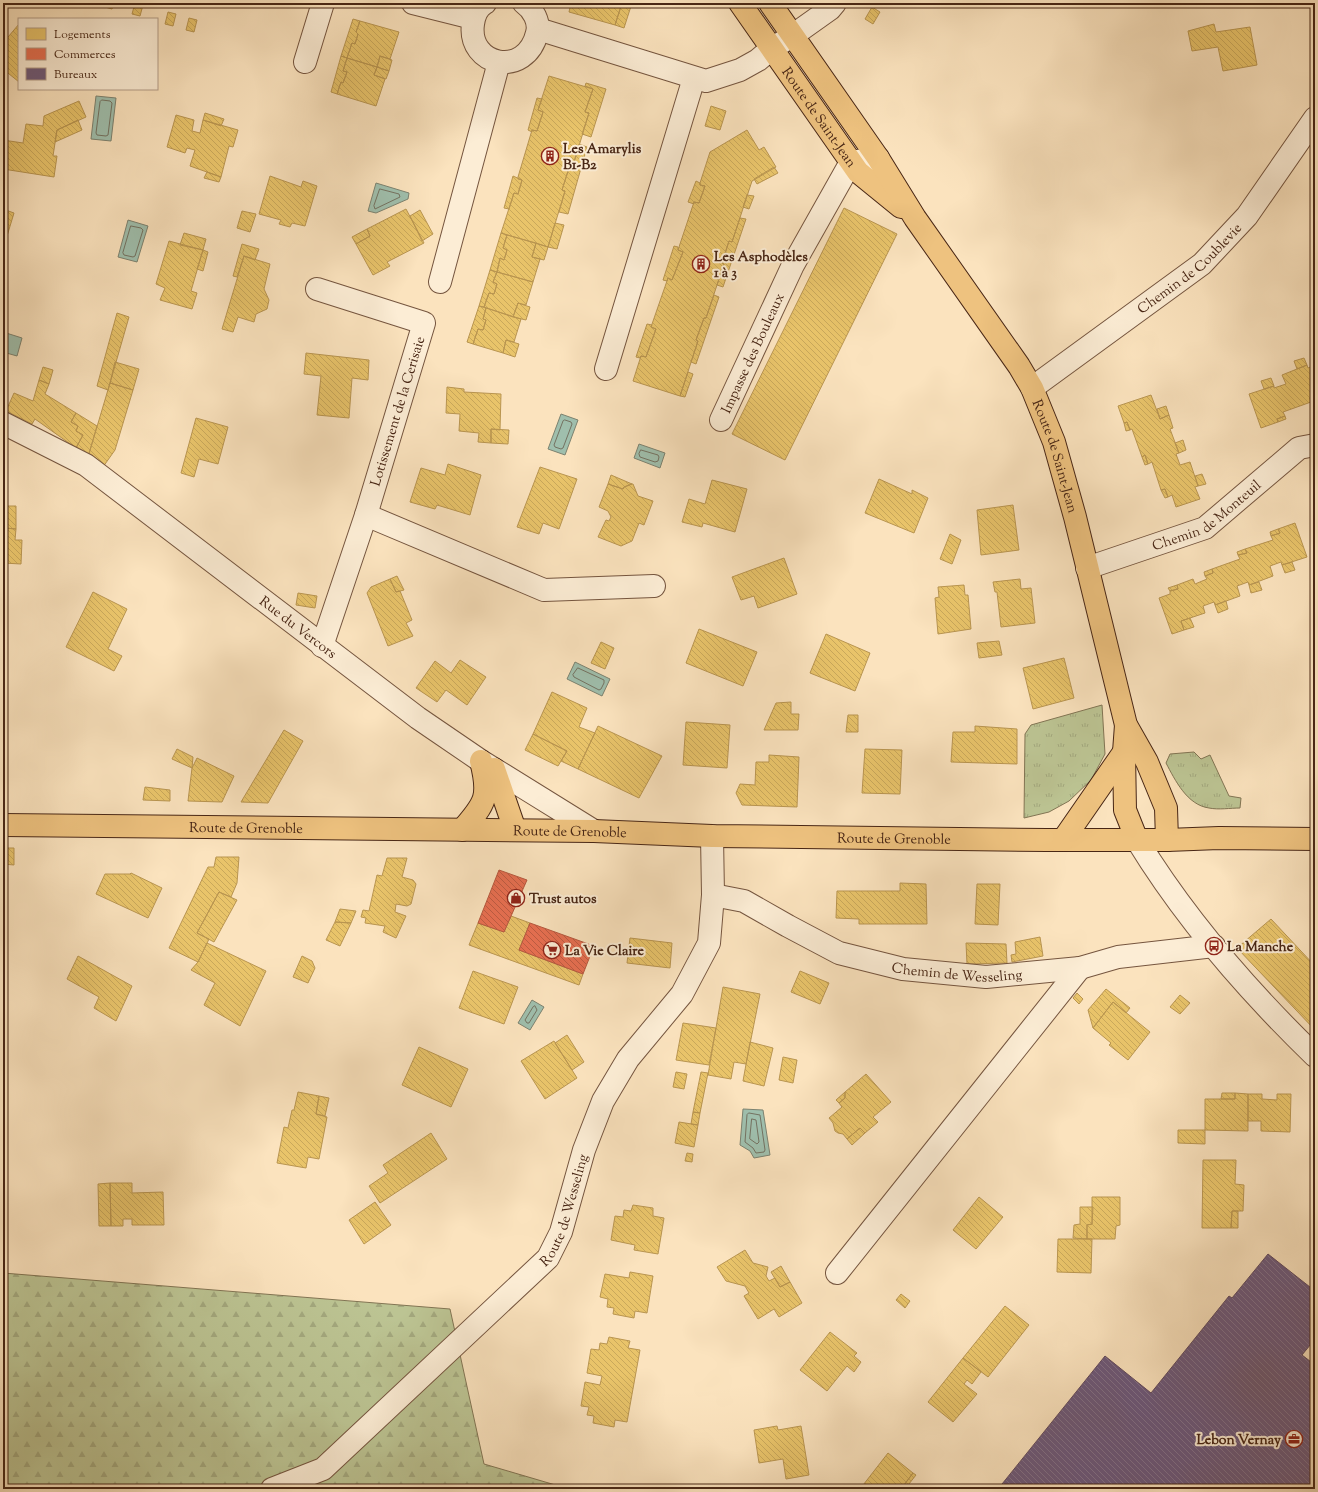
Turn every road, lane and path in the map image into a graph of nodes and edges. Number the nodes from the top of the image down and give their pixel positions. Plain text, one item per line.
1 (323, 3) edge
2 (413, 3) edge
3 (524, 3) edge
4 (740, 3) edge
5 (770, 3) edge
6 (835, 3) edge
7 (479, 10) edge
8 (538, 29) junction
9 (792, 36) junction
10 (771, 49) junction
11 (305, 62) dead end
12 (499, 62) junction
13 (694, 78) junction
14 (1315, 118) edge
15 (878, 158) junction
16 (852, 162) junction
17 (915, 218) junction
18 (440, 282) dead end
19 (317, 289) dead end
20 (606, 369) dead end
21 (1032, 388) junction
22 (721, 420) dead end
23 (3, 423) edge
24 (1315, 445) edge
25 (366, 515) junction
26 (1087, 568) junction
27 (654, 586) dead end
28 (322, 646) junction
29 (1126, 725) junction
30 (1124, 752) junction
31 (487, 765) junction
32 (3, 825) edge
33 (462, 830) junction
34 (515, 830) junction
35 (594, 831) junction
36 (712, 836) junction
37 (1063, 840) junction
38 (1137, 840) junction
39 (1167, 840) junction
40 (1315, 840) edge
41 (713, 895) junction
42 (1214, 946) junction
43 (1080, 968) junction
44 (1315, 1056) edge
45 (837, 1273) dead end
46 (272, 1489) edge

1 - 11 street
2 - 7 street
3 - 8 street
4 - 10 main road, Route de Saint-Jean
5 - 9 main road, Route de Saint-Jean
6 - 9 street
7 - 12 street
8 - 12 street
8 - 13 street
9 - 10 street
9 - 15 main road, Route de Saint-Jean
10 - 13 street
10 - 16 main road, Route de Saint-Jean
12 - 18 street
13 - 20 street
14 - 21 street, Chemin de Coublevie
15 - 16 street
15 - 17 main road, Route de Saint-Jean
16 - 17 main road, Route de Saint-Jean
16 - 22 street, Impasse des Bouleaux
17 - 21 main road, Route de Saint-Jean
19 - 25 street, Lotissement de la Cerisaie
21 - 26 main road, Route de Saint-Jean
23 - 28 street, Rue du Vercors
24 - 26 street, Chemin de Monteuil
25 - 27 street
25 - 28 street, Lotissement de la Cerisaie
26 - 29 main road, Route de Saint-Jean
28 - 31 street, Rue du Vercors
29 - 30 main road, Route de Saint-Jean
29 - 39 main road, Route de Saint-Jean
30 - 37 main road
30 - 38 main road, Route de Saint-Jean
31 - 33 main road
31 - 34 main road
31 - 35 street, Rue du Vercors
32 - 33 main road, Route de Grenoble
33 - 34 main road, Route de Grenoble
34 - 35 main road, Route de Grenoble
35 - 36 main road, Route de Grenoble
36 - 37 main road, Route de Grenoble
36 - 41 street, Route de Wesseling
37 - 38 main road, Route de Grenoble
38 - 39 main road, Route de Grenoble
38 - 42 street
39 - 40 main road, Route de Grenoble
41 - 43 street, Chemin de Wesseling
41 - 46 street, Route de Wesseling
42 - 43 street, Chemin de Wesseling
42 - 44 street
43 - 45 street

